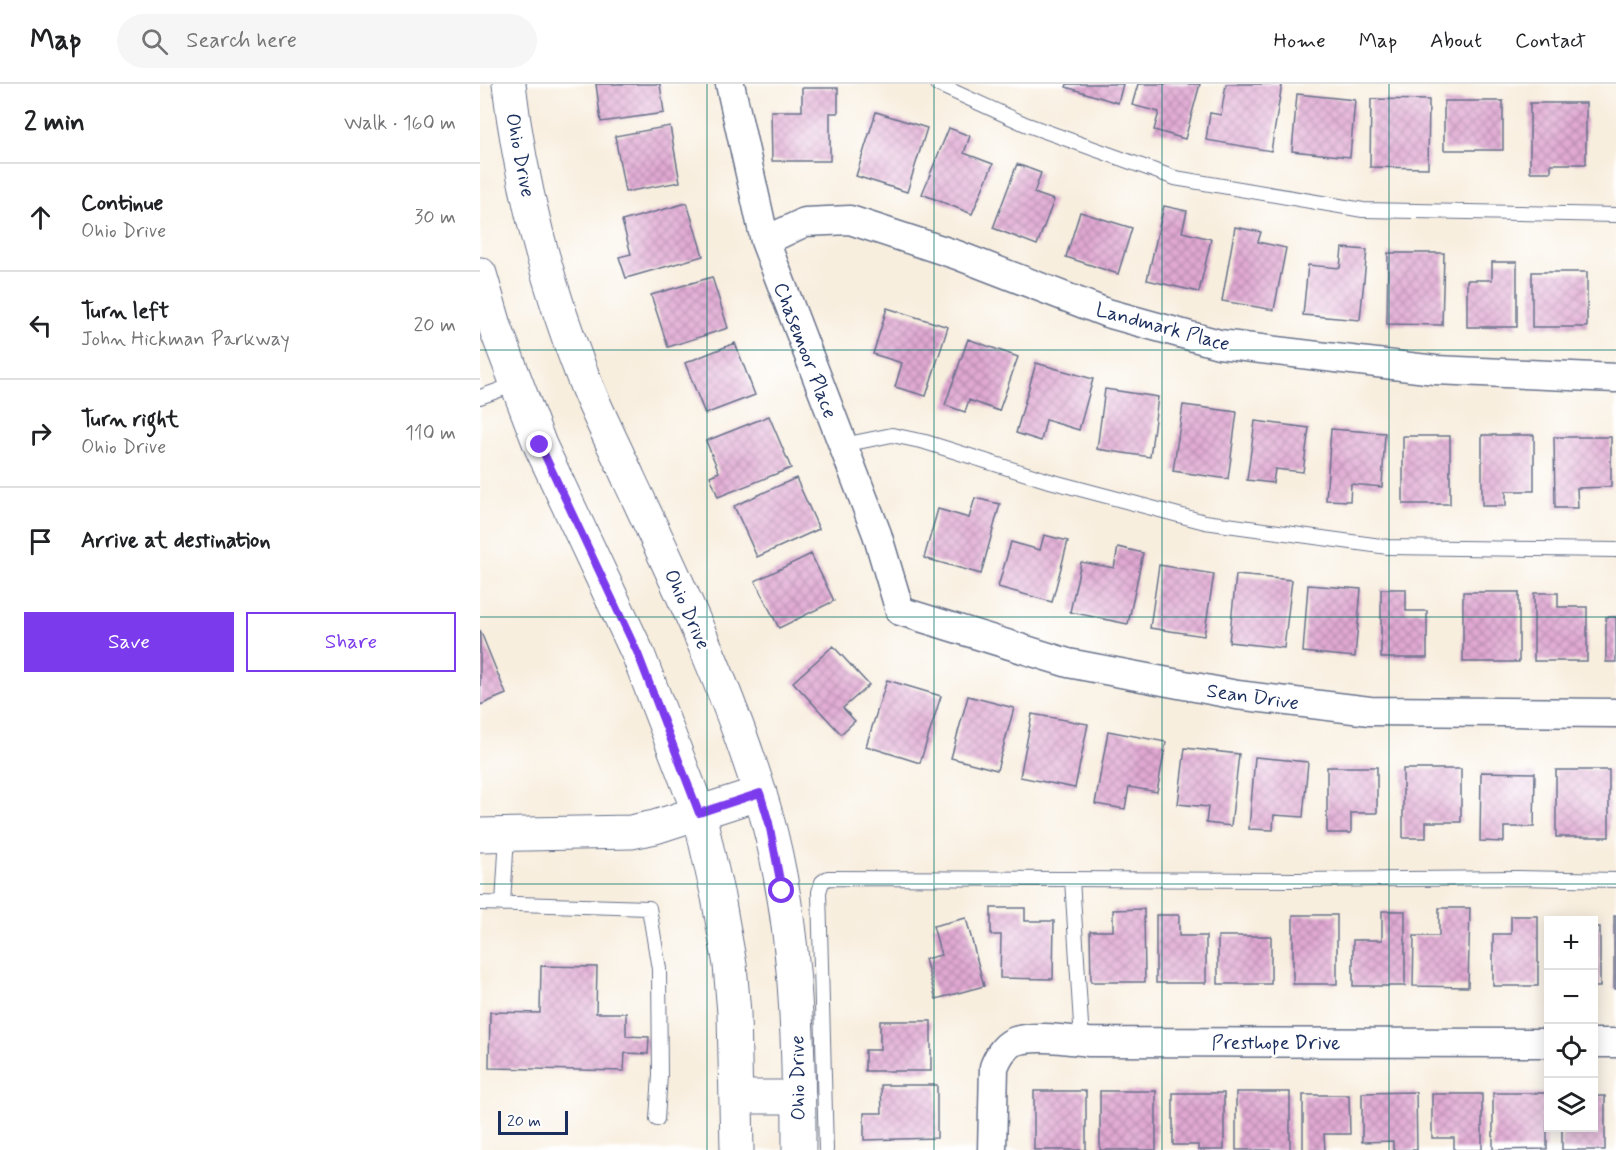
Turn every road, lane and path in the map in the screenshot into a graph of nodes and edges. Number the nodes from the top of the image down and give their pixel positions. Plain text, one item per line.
1 (509, 84) edge
2 (730, 84) edge
3 (937, 84) edge
4 (1616, 215) edge
5 (765, 241) junction
6 (480, 274) edge
7 (1616, 378) edge
8 (516, 384) junction
9 (480, 397) edge
10 (843, 445) junction
11 (1616, 550) edge
12 (900, 610) joint
13 (1616, 713) edge
14 (760, 793) junction
15 (699, 813) junction
16 (494, 835) edge
17 (1072, 879) junction
18 (1616, 880) edge
19 (480, 903) edge
20 (503, 904) junction
21 (1082, 1041) junction
22 (1544, 1043) edge
23 (1598, 1043) edge
24 (1616, 1043) edge
25 (799, 1097) junction
26 (736, 1098) junction
27 (657, 1119) dead end
28 (737, 1150) edge
29 (799, 1150) edge
30 (826, 1150) edge
31 (992, 1150) edge

1 - 14 main road, Ohio Drive
2 - 5 street, Chasemoor Place
3 - 4 lane
5 - 7 street, Landmark Place
5 - 10 street, Chasemoor Place
6 - 8 main road
8 - 9 lane
8 - 15 main road
10 - 11 lane
10 - 12 street, Chasemoor Place
12 - 13 street, Sean Drive
14 - 15 main road
14 - 25 main road, Ohio Drive
15 - 16 main road
15 - 26 main road
16 - 20 lane
17 - 18 lane
17 - 21 lane
17 - 30 lane
19 - 20 lane
20 - 27 lane
21 - 22 street, Presthope Drive
21 - 31 street, Presthope Drive
23 - 24 street
25 - 26 main road
25 - 29 main road, Ohio Drive
26 - 28 main road

